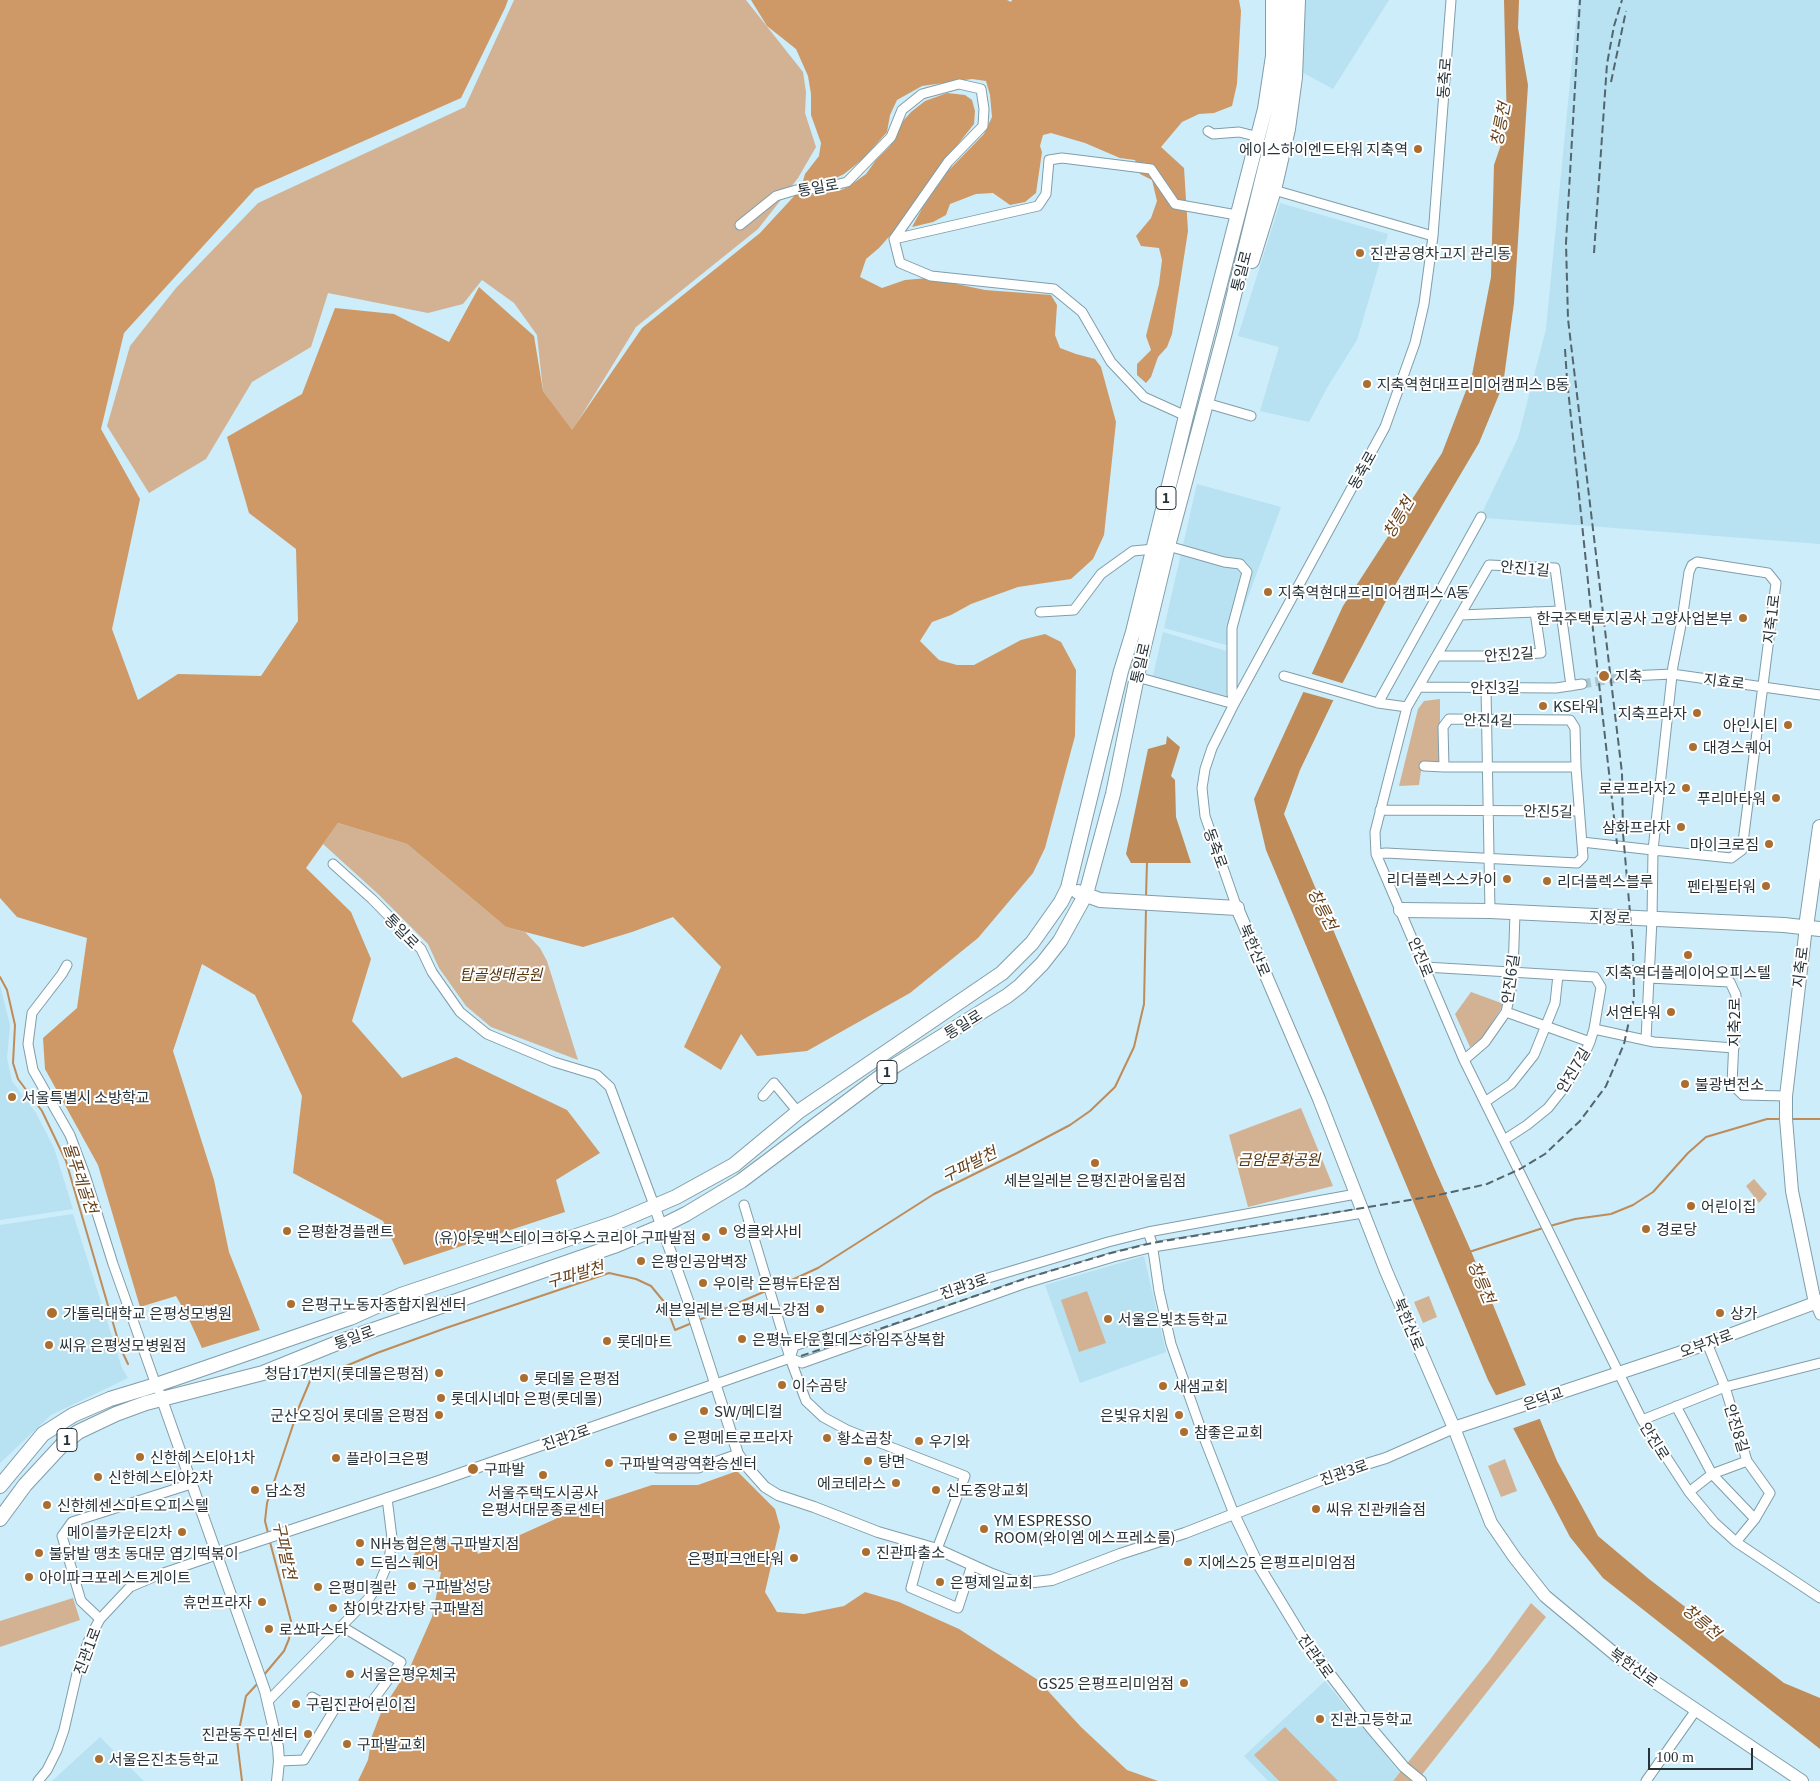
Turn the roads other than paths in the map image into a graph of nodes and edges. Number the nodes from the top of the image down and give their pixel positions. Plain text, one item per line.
1 (1264, 0) edge
2 (1274, 0) edge
3 (1286, 0) edge
4 (1298, 0) edge
5 (1450, 0) edge
6 (1208, 131) dead end
7 (1251, 135) junction
8 (1274, 190) junction
9 (1231, 214) junction
10 (740, 225) dead end
11 (1433, 236) junction
12 (894, 238) junction
13 (1210, 325) junction
14 (1225, 332) junction
15 (1206, 403) junction
16 (1186, 416) junction
17 (1251, 416) dead end
18 (1481, 517) dead end
19 (1168, 546) junction
20 (1154, 550) junction
21 (1561, 611) junction
22 (1040, 612) dead end
23 (1535, 612) junction
24 (1460, 615) junction
25 (1437, 656) junction
26 (1672, 674) junction
27 (1629, 676) tunnel mouth
28 (1137, 677) junction
29 (1288, 677) dead end
30 (1582, 684) tunnel mouth
31 (1571, 686) junction
32 (1762, 686) junction
33 (1418, 687) junction
34 (1486, 688) junction
35 (1820, 695) edge
36 (1378, 703) junction
37 (1234, 704) junction
38 (1407, 707) junction
39 (1486, 720) junction
40 (1424, 766) dead end
41 (1487, 766) junction
42 (1444, 767) junction
43 (1576, 767) junction
44 (1380, 810) junction
45 (1488, 811) junction
46 (1579, 811) junction
47 (1820, 827) edge
48 (1582, 842) junction
49 (1653, 850) junction
50 (1376, 854) junction
51 (1489, 858) junction
52 (333, 864) dead end
53 (1068, 888) junction
54 (1086, 894) junction
55 (1238, 908) junction
56 (1400, 910) junction
57 (1490, 912) junction
58 (1515, 913) junction
59 (1652, 920) junction
60 (1813, 928) edge
61 (67, 964) dead end
62 (1424, 966) junction
63 (1513, 973) junction
64 (1558, 975) junction
65 (1649, 978) junction
66 (1506, 1012) junction
67 (1546, 1027) junction
68 (1594, 1029) junction
69 (1646, 1040) junction
70 (1590, 1042) junction
71 (1734, 1048) junction
72 (1464, 1060) junction
73 (763, 1096) dead end
74 (1485, 1102) junction
75 (1786, 1102) junction
76 (798, 1112) junction
77 (1504, 1140) junction
78 (1356, 1194) junction
79 (654, 1205) junction
80 (744, 1205) dead end
81 (1363, 1213) junction
82 (1228, 1217) junction
83 (662, 1226) junction
84 (1148, 1232) junction
85 (1231, 1235) junction
86 (1153, 1247) junction
87 (1818, 1302) edge
88 (1820, 1315) edge
89 (1707, 1343) junction
90 (790, 1358) junction
91 (1820, 1364) edge
92 (1618, 1372) junction
93 (1591, 1382) joint
94 (716, 1384) junction
95 (156, 1385) junction
96 (1725, 1387) junction
97 (162, 1399) junction
98 (1676, 1406) junction
99 (1642, 1420) junction
100 (1454, 1428) junction
101 (738, 1454) junction
102 (1747, 1461) junction
103 (658, 1468) dead end
104 (1712, 1474) junction
105 (191, 1484) junction
106 (0, 1486) edge
107 (1689, 1492) junction
108 (387, 1498) junction
109 (1234, 1514) junction
110 (0, 1519) edge
111 (1755, 1519) junction
112 (1736, 1542) junction
113 (924, 1545) junction
114 (937, 1549) junction
115 (216, 1555) junction
116 (972, 1565) junction
117 (1820, 1598) edge
118 (100, 1619) junction
119 (341, 1626) junction
120 (267, 1696) junction
121 (312, 1697) dead end
122 (374, 1699) dead end
123 (1696, 1710) junction
124 (279, 1761) junction
125 (38, 1781) edge
126 (277, 1781) edge
127 (1421, 1781) edge
128 (1646, 1781) edge
129 (1802, 1781) edge

1 - 7 main road
2 - 13 main road, 통일로 / 1
3 - 14 main road, 통일로 / 1
4 - 8 main road
5 - 11 street, 동축로
6 - 7 street
7 - 9 main road
8 - 11 street
8 - 14 main road
9 - 12 street
9 - 13 main road
10 - 12 street, 통일로
11 - 37 street, 동축로
12 - 16 street
13 - 16 main road, 통일로 / 1
14 - 15 main road, 통일로 / 1
15 - 17 street
15 - 19 main road, 통일로 / 1
16 - 20 main road, 통일로 / 1
18 - 36 street
19 - 28 main road, 통일로 / 1
19 - 37 street
20 - 22 street
20 - 53 main road, 통일로 / 1
21 - 23 street
21 - 24 street, 안진1길
21 - 31 street, 안진1길
23 - 24 street
23 - 25 street, 안진2길
24 - 25 street, 안진1길
25 - 33 street, 안진1길
26 - 27 street, 지효로
26 - 32 street, 지효로
26 - 32 street, 지축1로
26 - 49 street, 지축1로
28 - 37 street
28 - 54 main road, 통일로 / 1
29 - 36 street
30 - 31 street
31 - 34 street, 안진3길
32 - 35 street, 지효로
32 - 49 street, 지축1로
33 - 34 street, 안진3길
33 - 38 street, 안진로
34 - 39 street
36 - 38 street
37 - 55 street, 동축로
38 - 44 street, 안진로
39 - 41 street
39 - 42 street, 안진4길
39 - 43 street, 안진4길
40 - 42 street
41 - 42 street
41 - 43 street
41 - 45 street
43 - 46 street
44 - 45 street, 안진5길
44 - 50 street, 안진로
45 - 46 street, 안진5길
45 - 51 street
46 - 48 street, 안진5길
47 - 60 main road, 지축로
48 - 49 street
48 - 51 street, 안진5길
49 - 59 street, 지축1로
50 - 51 street, 안진5길
50 - 56 street, 안진로
51 - 57 street
52 - 79 street, 통일로
53 - 54 main road, 북한산로
53 - 76 main road, 통일로 / 1
54 - 55 main road, 북한산로
54 - 83 main road, 통일로 / 1
55 - 78 main road, 북한산로
56 - 57 main road, 지정로
56 - 62 street, 안진로
57 - 58 main road, 지정로
58 - 59 main road, 지정로
58 - 63 street, 안진6길
59 - 60 main road, 지정로
59 - 65 street
60 - 75 main road, 지축로
61 - 95 street
62 - 63 street
62 - 72 street, 안진로
63 - 64 street
63 - 66 street, 안진6길
64 - 67 street
64 - 68 street, 안진7길
65 - 69 street
65 - 71 street, 지축2로
66 - 67 street
66 - 72 street, 안진6길
67 - 70 street
67 - 74 street
68 - 69 street
68 - 70 street, 안진7길
69 - 71 street
70 - 77 street, 안진7길
71 - 75 street, 지축2로
72 - 74 street, 안진로
73 - 76 street
74 - 77 street, 안진로
75 - 87 main road, 지축로
76 - 79 main road, 통일로 / 1
77 - 92 street, 안진로
78 - 81 main road, 북한산로
78 - 82 street, 진관3로
79 - 83 street
79 - 95 main road, 통일로 / 1
80 - 90 street
81 - 85 street, 진관3로
81 - 100 main road, 북한산로
82 - 84 street, 진관3로
82 - 85 street
83 - 94 street, 진관3로
83 - 97 main road, 통일로 / 1
84 - 86 street
84 - 90 street, 진관3로
85 - 86 street, 진관3로
86 - 90 street, 진관3로
86 - 109 street
87 - 88 street
87 - 89 main road, 오부자로
89 - 92 main road, 오부자로
89 - 96 street, 안진8길
90 - 94 street, 진관3로
90 - 114 street
91 - 96 street, 안진8길
92 - 93 main road, 오부자로
92 - 99 street, 안진로
93 - 100 main road, 은덕교
94 - 101 street, 진관3로
94 - 108 street, 진관2로
95 - 97 street
95 - 106 main road, 통일로 / 1
96 - 98 street, 안진8길
96 - 102 street, 안진8길
97 - 105 street
97 - 110 main road, 통일로 / 1
98 - 99 street, 안진8길
98 - 104 street
99 - 107 street, 안진로
100 - 109 street, 진관3로
100 - 123 main road, 북한산로
101 - 103 street
101 - 113 street, 진관3로
102 - 104 street
102 - 111 street, 안진8길
104 - 107 street
104 - 111 street
105 - 115 street
105 - 118 street
107 - 112 street, 안진로
108 - 115 street, 진관2로
108 - 119 street
109 - 116 street, 진관3로
109 - 127 street, 진관4로
111 - 112 street, 안진8길
112 - 117 street, 안진로
113 - 114 street, 진관3로
113 - 116 street
114 - 116 street, 진관3로
115 - 118 street, 진관1로
115 - 120 street
118 - 125 street, 진관1로
119 - 120 street
119 - 122 street
120 - 124 street
121 - 124 street
123 - 128 street
123 - 129 main road, 북한산로
124 - 126 street

